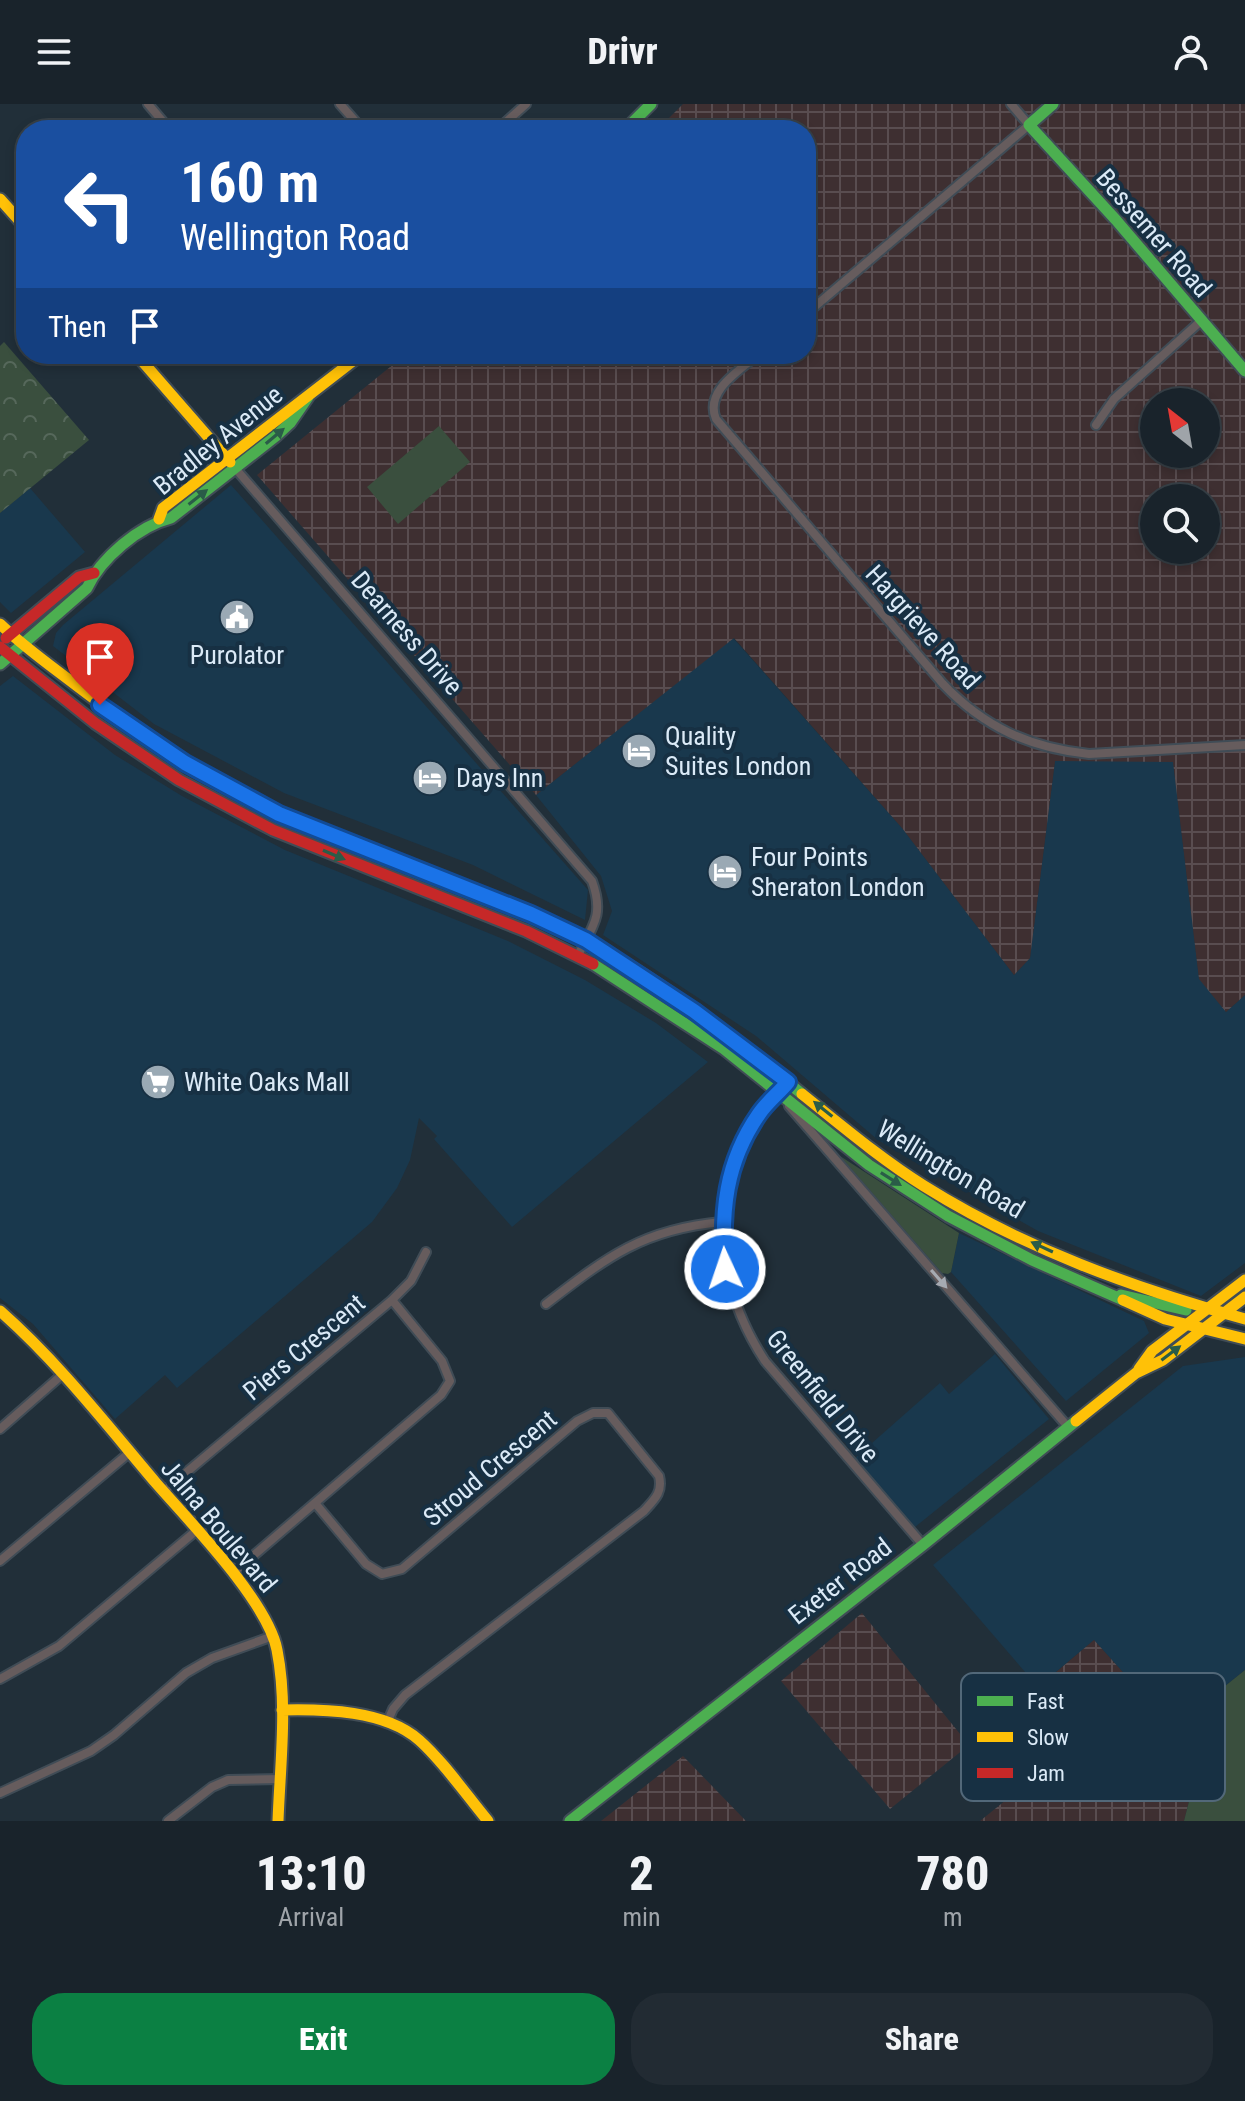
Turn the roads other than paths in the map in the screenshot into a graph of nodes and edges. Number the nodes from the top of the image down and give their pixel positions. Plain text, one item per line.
1 (148, 104) edge
2 (340, 104) edge
3 (526, 104) edge
4 (651, 104) edge
5 (1011, 104) edge
6 (1053, 104) edge
7 (162, 120) edge
8 (354, 120) edge
9 (508, 120) edge
10 (635, 120) edge
11 (1029, 125) junction
12 (816, 306) edge
13 (1202, 320) junction
14 (145, 364) edge
15 (349, 364) edge
16 (749, 364) edge
17 (1245, 371) edge
18 (308, 397) junction
19 (1096, 425) dead end
20 (226, 458) junction
21 (235, 468) junction
22 (159, 519) junction
23 (94, 573) junction
24 (0, 624) edge
25 (11, 634) junction
26 (22, 644) junction
27 (2, 653) edge
28 (1245, 745) edge
29 (273, 810) junction
30 (266, 826) junction
31 (586, 940) junction
32 (578, 955) junction
33 (788, 1082) junction
34 (779, 1093) junction
35 (722, 1222) junction
36 (426, 1252) dead end
37 (1245, 1280) edge
38 (1087, 1286) junction
39 (1245, 1297) edge
40 (392, 1300) junction
41 (546, 1304) dead end
42 (0, 1311) edge
43 (1204, 1311) junction
44 (1223, 1314) junction
45 (1245, 1319) edge
46 (1186, 1325) junction
47 (1202, 1329) junction
48 (1245, 1339) edge
49 (1136, 1373) junction
50 (63, 1374) junction
51 (1069, 1428) junction
52 (0, 1429) edge
53 (129, 1453) junction
54 (163, 1492) junction
55 (315, 1503) junction
56 (197, 1530) junction
57 (923, 1545) junction
58 (0, 1561) edge
59 (233, 1573) junction
60 (273, 1636) junction
61 (0, 1679) edge
62 (282, 1710) junction
63 (387, 1723) junction
64 (281, 1779) junction
65 (0, 1793) edge
66 (168, 1821) edge
67 (278, 1821) edge
68 (488, 1821) edge
69 (570, 1821) edge

1 - 7 street
2 - 8 street
3 - 9 street
4 - 10 main road
5 - 11 street
6 - 11 main road
11 - 12 street
11 - 13 main road, Bessemer Road
13 - 17 main road, Bessemer Road
13 - 19 street
14 - 20 main road, Dearness Drive
15 - 18 main road, Bradley Avenue
16 - 28 street, Hargrieve Road
18 - 20 main road, Bradley Avenue
21 -> 18 main road, Bradley Avenue
20 - 21 main road, Dearness Drive
20 - 22 main road, Bradley Avenue
22 -> 21 main road, Bradley Avenue
21 - 31 street, Dearness Drive
22 - 23 main road, Bradley Avenue
23 - 25 main road, Bradley Avenue
23 - 26 main road, Bradley Avenue
24 - 25 main road, Wellington Road
25 - 26 main road, Wellington Road
25 - 27 main road, Bradley Avenue
26 - 27 main road, Bradley Avenue
26 - 29 main road, Wellington Road
27 - 30 main road, Wellington Road
29 - 30 main road
29 - 31 main road, Wellington Road
30 -> 32 main road, Wellington Road
31 - 32 street, Dearness Drive
31 - 33 main road, Wellington Road
32 - 34 main road, Wellington Road
33 - 34 street, Greenfield Drive
43 -> 33 main road, Wellington Road
34 - 35 street, Greenfield Drive
34 -> 38 main road, Wellington Road
34 -> 51 street
35 - 41 street
35 - 57 street, Greenfield Drive
36 - 40 street
37 - 43 main road, Exeter Road
38 - 43 main road
38 - 46 main road, Wellington Road
39 - 44 main road, Exeter Road
40 - 54 street, Piers Crescent
40 - 55 street, Piers Crescent
42 - 50 main road, Jalna Boulevard
43 - 44 main road, Wellington Road
43 - 46 main road, Exeter Road
44 - 45 main road, Wellington Road
44 - 47 main road, Exeter Road
46 - 47 main road, Wellington Road
46 - 49 main road, Exeter Road
47 - 48 main road, Wellington Road
49 -> 47 main road, Exeter Road
49 - 51 main road, Exeter Road
50 - 52 street
50 - 53 main road, Jalna Boulevard
51 - 57 main road, Exeter Road
53 - 54 main road, Jalna Boulevard
53 - 58 street
54 - 56 main road, Jalna Boulevard
55 - 59 street, Piers Crescent
55 - 63 street, Stroud Crescent
56 - 59 main road, Jalna Boulevard
56 - 61 street
57 - 69 main road, Exeter Road
59 - 60 main road, Jalna Boulevard
60 - 62 main road, Jalna Boulevard
60 - 65 street
62 - 63 main road
62 - 64 main road, Jalna Boulevard
63 - 68 main road
64 - 66 street
64 - 67 main road, Jalna Boulevard

